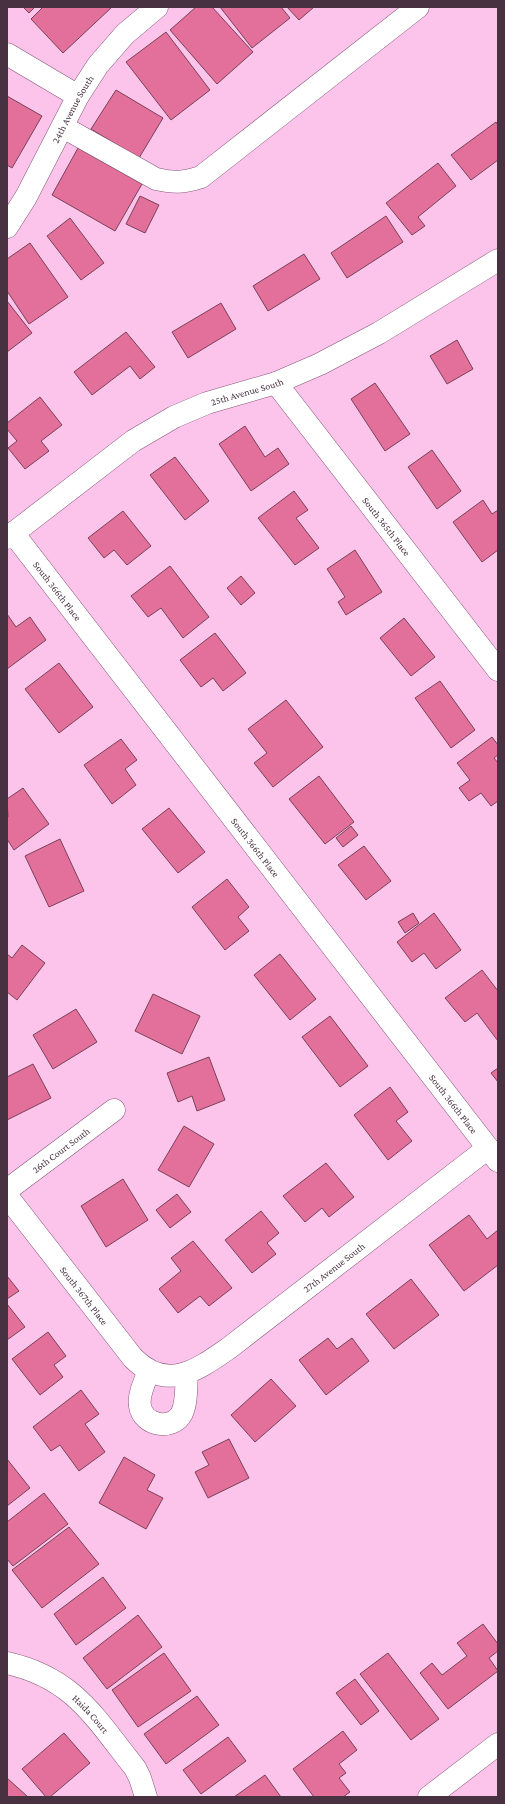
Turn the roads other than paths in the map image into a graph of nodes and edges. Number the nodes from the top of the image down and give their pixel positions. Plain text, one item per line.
1 (157, 7) edge
2 (418, 7) edge
3 (7, 54) edge
4 (78, 96) junction
5 (63, 126) junction
6 (7, 227) edge
7 (498, 260) edge
8 (276, 383) junction
9 (10, 536) edge
10 (498, 670) edge
11 (114, 1110) dead end
12 (493, 1154) edge
13 (7, 1190) edge
14 (7, 1196) edge
15 (149, 1371) junction
16 (180, 1375) junction
17 (7, 1663) edge
18 (498, 1744) edge
19 (146, 1797) edge
20 (429, 1797) edge

1 - 4 street, 24th Avenue South
2 - 5 street
3 - 4 street
4 - 5 street, 24th Avenue South
5 - 6 street, 24th Avenue South
7 - 8 street, 25th Avenue South
8 - 9 street, 25th Avenue South
8 - 10 street, South 365th Place
9 - 12 street, South 366th Place
11 - 13 street, 26th Court South
12 - 16 street, 27th Avenue South
14 - 15 street, South 367th Place
15 - 16 street, South 367th Place
15 - 16 street
17 - 19 street, Haida Court
18 - 20 street

